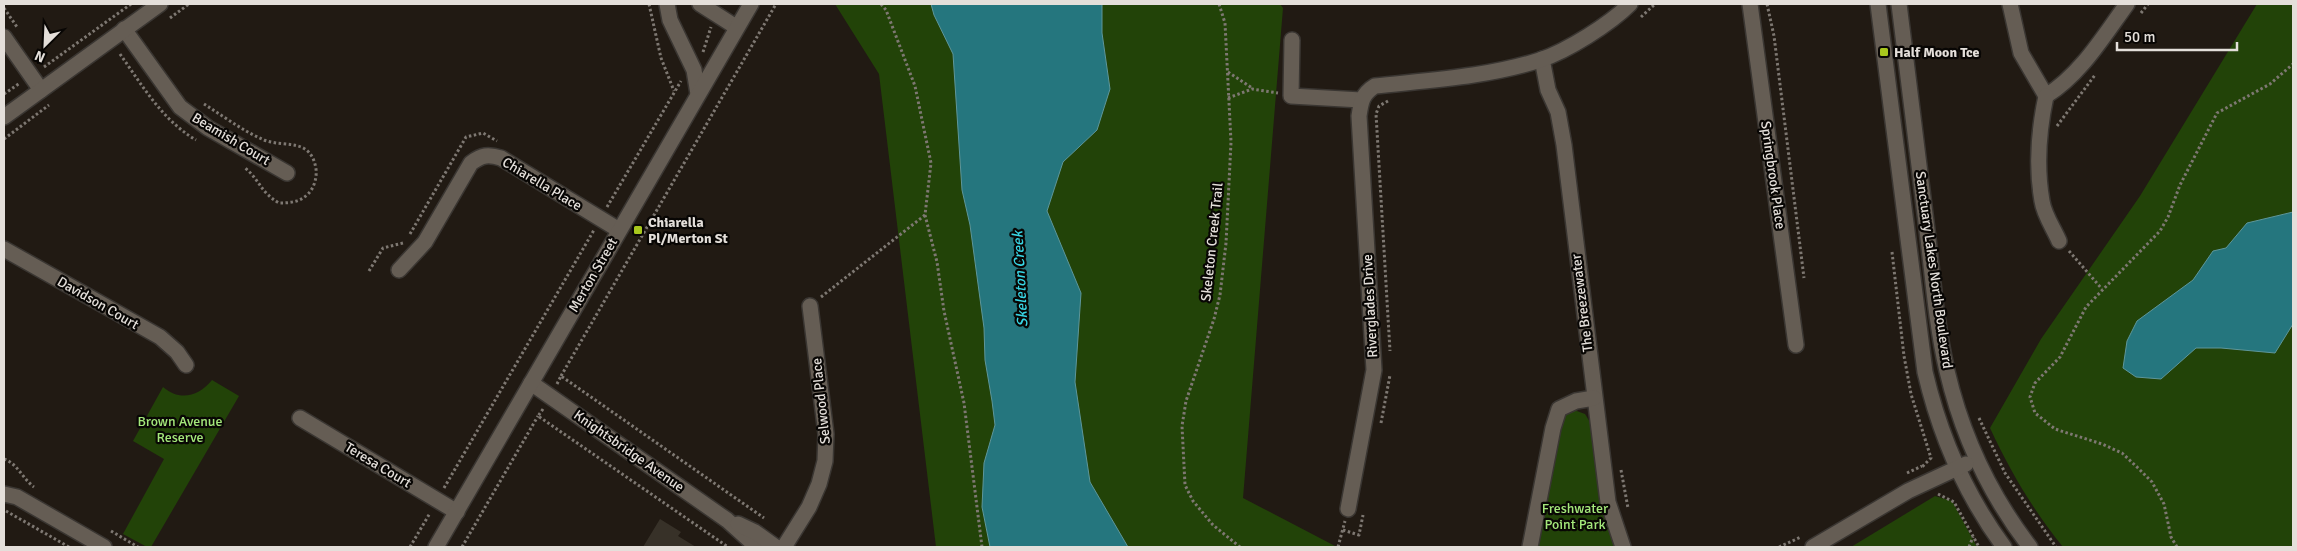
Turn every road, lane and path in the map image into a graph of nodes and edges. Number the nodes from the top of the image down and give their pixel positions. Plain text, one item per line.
1 (130, 4) edge
2 (160, 4) edge
3 (649, 4) edge
4 (666, 4) edge
5 (700, 4) edge
6 (751, 4) edge
7 (776, 4) edge
8 (881, 4) edge
9 (1219, 4) edge
10 (1630, 4) edge
11 (1655, 4) edge
12 (1750, 4) edge
13 (1767, 4) edge
14 (1878, 4) edge
15 (1899, 4) edge
16 (2010, 4) edge
17 (2127, 4) edge
18 (717, 15) junction
19 (1638, 20) dead end
20 (736, 27) junction
21 (124, 29) junction
22 (4, 36) edge
23 (1292, 40) dead end
24 (1542, 59) junction
25 (2293, 64) edge
26 (693, 67) junction
27 (1228, 72) junction
28 (32, 76) junction
29 (1252, 89) junction
30 (41, 90) junction
31 (674, 91) junction
32 (4, 94) edge
33 (698, 94) junction
34 (1291, 96) junction
35 (2046, 96) junction
36 (1228, 98) junction
37 (1361, 100) junction
38 (1395, 100) dead end
39 (4, 117) edge
40 (500, 142) dead end
41 (287, 174) dead end
42 (600, 200) dead end
43 (609, 204) junction
44 (925, 215) junction
45 (600, 219) junction
46 (619, 230) junction
47 (2059, 241) joint
48 (4, 248) edge
49 (399, 270) dead end
50 (370, 271) dead end
51 (1805, 285) dead end
52 (2102, 289) junction
53 (810, 306) joint
54 (1796, 346) dead end
55 (1390, 354) dead end
56 (186, 365) dead end
57 (1390, 372) dead end
58 (561, 376) dead end
59 (532, 383) junction
60 (1594, 398) junction
61 (538, 416) dead end
62 (1978, 416) dead end
63 (300, 418) dead end
64 (1380, 431) dead end
65 (1976, 458) junction
66 (4, 459) edge
67 (1956, 468) junction
68 (40, 491) dead end
69 (4, 494) edge
70 (437, 501) junction
71 (4, 509) edge
72 (1348, 509) joint
73 (1365, 509) dead end
74 (457, 512) junction
75 (727, 520) junction
76 (106, 528) dead end
77 (1343, 530) junction
78 (69, 547) edge
79 (104, 547) edge
80 (138, 547) edge
81 (410, 547) edge
82 (436, 547) edge
83 (462, 547) edge
84 (757, 547) edge
85 (777, 547) edge
86 (982, 547) edge
87 (1240, 547) edge
88 (1338, 547) edge
89 (1530, 547) edge
90 (1623, 547) edge
91 (1813, 547) edge
92 (1968, 547) edge
93 (1979, 547) edge
94 (2004, 547) edge
95 (2030, 547) edge
96 (2056, 547) edge
97 (2177, 547) edge

1 - 28 path
2 - 21 street
3 - 31 path
4 - 26 street
5 - 18 street
6 - 20 street, Merton Street
7 - 58 path
8 - 44 path
9 - 27 path, Skeleton Creek Trail
10 - 24 street
11 - 19 path
12 - 54 street, Springbrook Place
13 - 51 path
14 - 67 street, Sanctuary Lakes North Boulevard
15 - 65 street, Sanctuary Lakes North Boulevard
16 - 35 street
17 - 35 street
18 - 20 street
18 - 26 path
20 - 33 street, Merton Street
21 - 30 street
21 - 41 street, Beamish Court
22 - 28 street
23 - 34 street
24 - 37 street
24 - 60 street, The Breezewater
25 - 52 path
26 - 31 path
26 - 33 street
27 - 29 path
27 - 36 path, Skeleton Creek Trail
28 - 30 street
28 - 32 path
29 - 34 path
29 - 36 path
30 - 39 street
31 - 43 path
33 - 46 street, Merton Street
34 - 37 street
35 - 47 street
36 - 87 path, Skeleton Creek Trail
37 - 72 street, Riverglades Drive
38 - 55 path
40 - 50 path
42 - 43 path
43 - 45 path
44 - 53 path
44 - 86 path
45 - 46 street, Chiarella Place
45 - 49 street, Chiarella Place
45 - 70 path
46 - 59 street, Merton Street
47 - 52 path
48 - 56 street, Davidson Court
52 - 97 path
53 - 85 street, Selwood Place
57 - 64 path
59 - 74 street, Merton Street
59 - 75 street, Knightsbridge Avenue
60 - 89 street
60 - 90 street, The Breezewater
61 - 83 path
62 - 96 path
63 - 70 street, Teresa Court
65 - 67 street
65 - 95 street, Sanctuary Lakes North Boulevard
66 - 68 path
67 - 91 street
67 - 94 street, Sanctuary Lakes North Boulevard
69 - 79 street
70 - 74 street, Teresa Court
70 - 81 path
71 - 78 path
72 - 77 path
73 - 77 path
74 - 82 street, Merton Street
75 - 84 street, Knightsbridge Avenue
75 - 85 street, Knightsbridge Avenue
76 - 80 path
77 - 88 path
92 - 93 path

